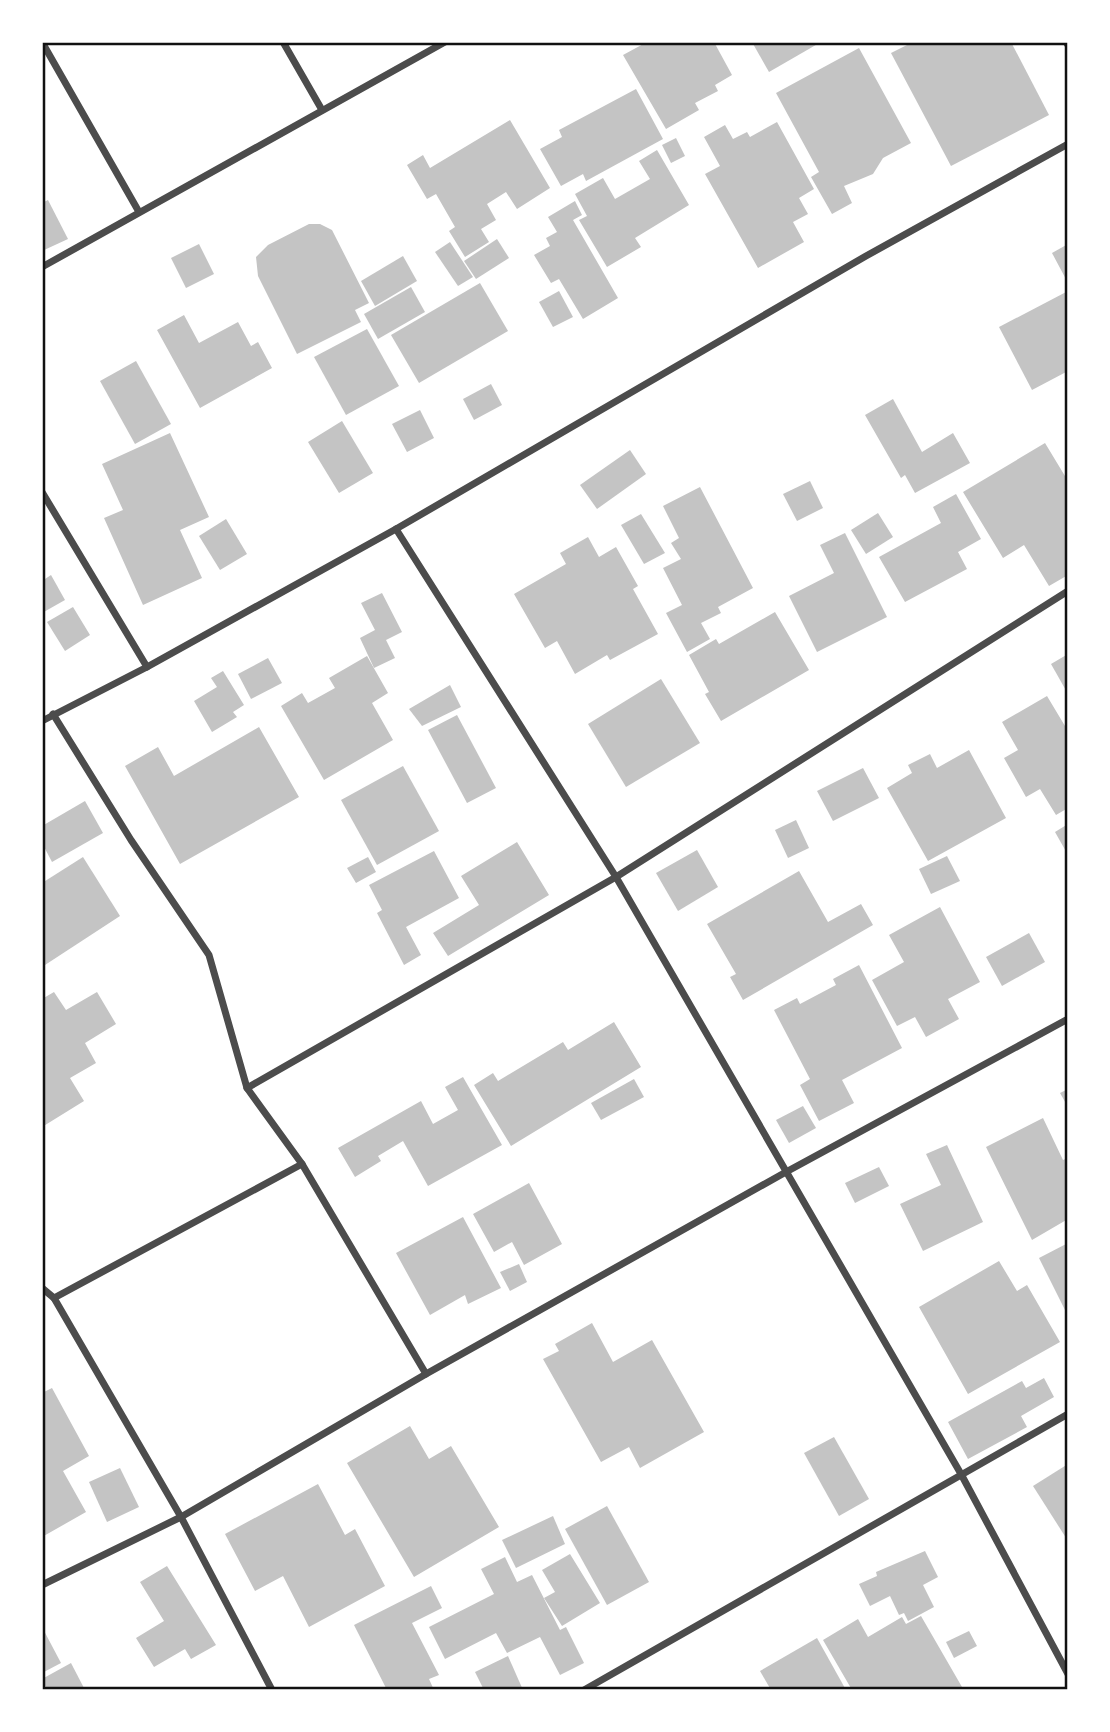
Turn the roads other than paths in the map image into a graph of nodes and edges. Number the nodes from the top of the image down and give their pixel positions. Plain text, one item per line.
1 (42, 42) edge
2 (283, 42) edge
3 (445, 42) edge
4 (322, 110) junction
5 (1068, 144) edge
6 (139, 212) junction
7 (42, 267) edge
8 (42, 492) edge
9 (396, 528) junction
10 (1068, 591) edge
11 (147, 667) junction
12 (53, 714) junction
13 (42, 720) edge
14 (616, 877) junction
15 (1068, 1019) edge
16 (247, 1088) junction
17 (302, 1164) junction
18 (786, 1172) junction
19 (42, 1288) edge
20 (54, 1298) junction
21 (426, 1374) junction
22 (1068, 1414) edge
23 (961, 1474) junction
24 (181, 1517) junction
25 (42, 1585) edge
26 (1068, 1674) edge
27 (272, 1690) edge
28 (584, 1690) edge

1 - 6 street
2 - 4 street
3 - 4 street
4 - 6 street
5 - 9 street
6 - 7 street
8 - 11 street
9 - 11 street
9 - 14 street
10 - 14 street
11 - 12 street
12 - 13 street
12 - 16 street
14 - 16 street
14 - 18 street
15 - 18 street
16 - 17 street
17 - 20 street
17 - 21 street
18 - 21 street
18 - 23 street
19 - 20 street
20 - 24 street
21 - 24 street
22 - 23 street
23 - 26 street
23 - 28 street
24 - 25 street
24 - 27 street

